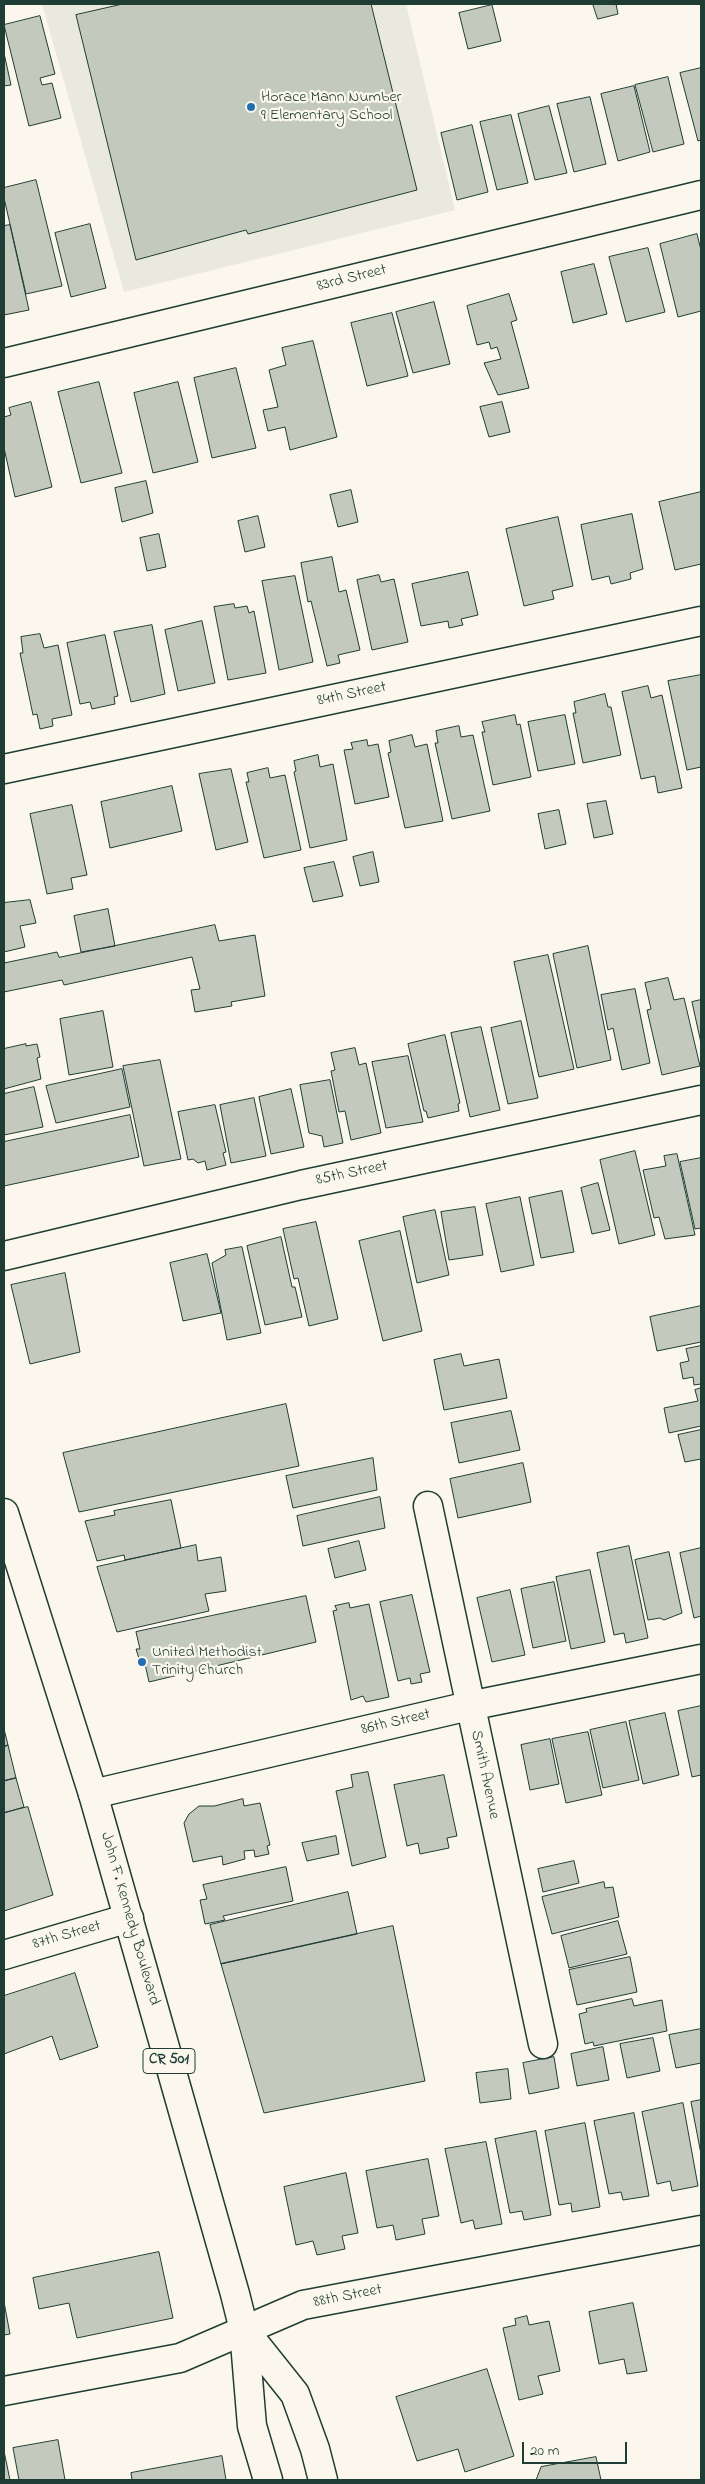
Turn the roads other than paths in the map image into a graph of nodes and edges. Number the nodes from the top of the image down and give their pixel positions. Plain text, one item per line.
1 (701, 194) edge
2 (4, 363) edge
3 (701, 620) edge
4 (4, 769) edge
5 (701, 1100) edge
6 (4, 1256) edge
7 (428, 1506) dead end
8 (4, 1512) edge
9 (701, 1659) edge
10 (469, 1706) junction
11 (93, 1794) junction
12 (129, 1918) junction
13 (4, 1955) edge
14 (543, 2044) dead end
15 (701, 2230) edge
16 (244, 2330) junction
17 (4, 2391) edge
18 (268, 2480) edge
19 (323, 2480) edge

1 - 2 street, 83rd Street
3 - 4 street, 84th Street
5 - 6 street, 85th Street
7 - 10 street, Smith Avenue
8 - 11 street, John F. Kennedy Boulevard / CR 501
9 - 10 street, 86th Street
10 - 11 street, 86th Street
10 - 14 street, Smith Avenue
11 - 12 street, John F. Kennedy Boulevard / CR 501
12 - 13 street, 87th Street
12 - 16 street, John F. Kennedy Boulevard / CR 501
15 - 16 street, 88th Street
16 - 17 street, 88th Street
16 - 18 street, John F. Kennedy Boulevard / CR 501
16 - 19 street, John F. Kennedy Boulevard / CR 501

